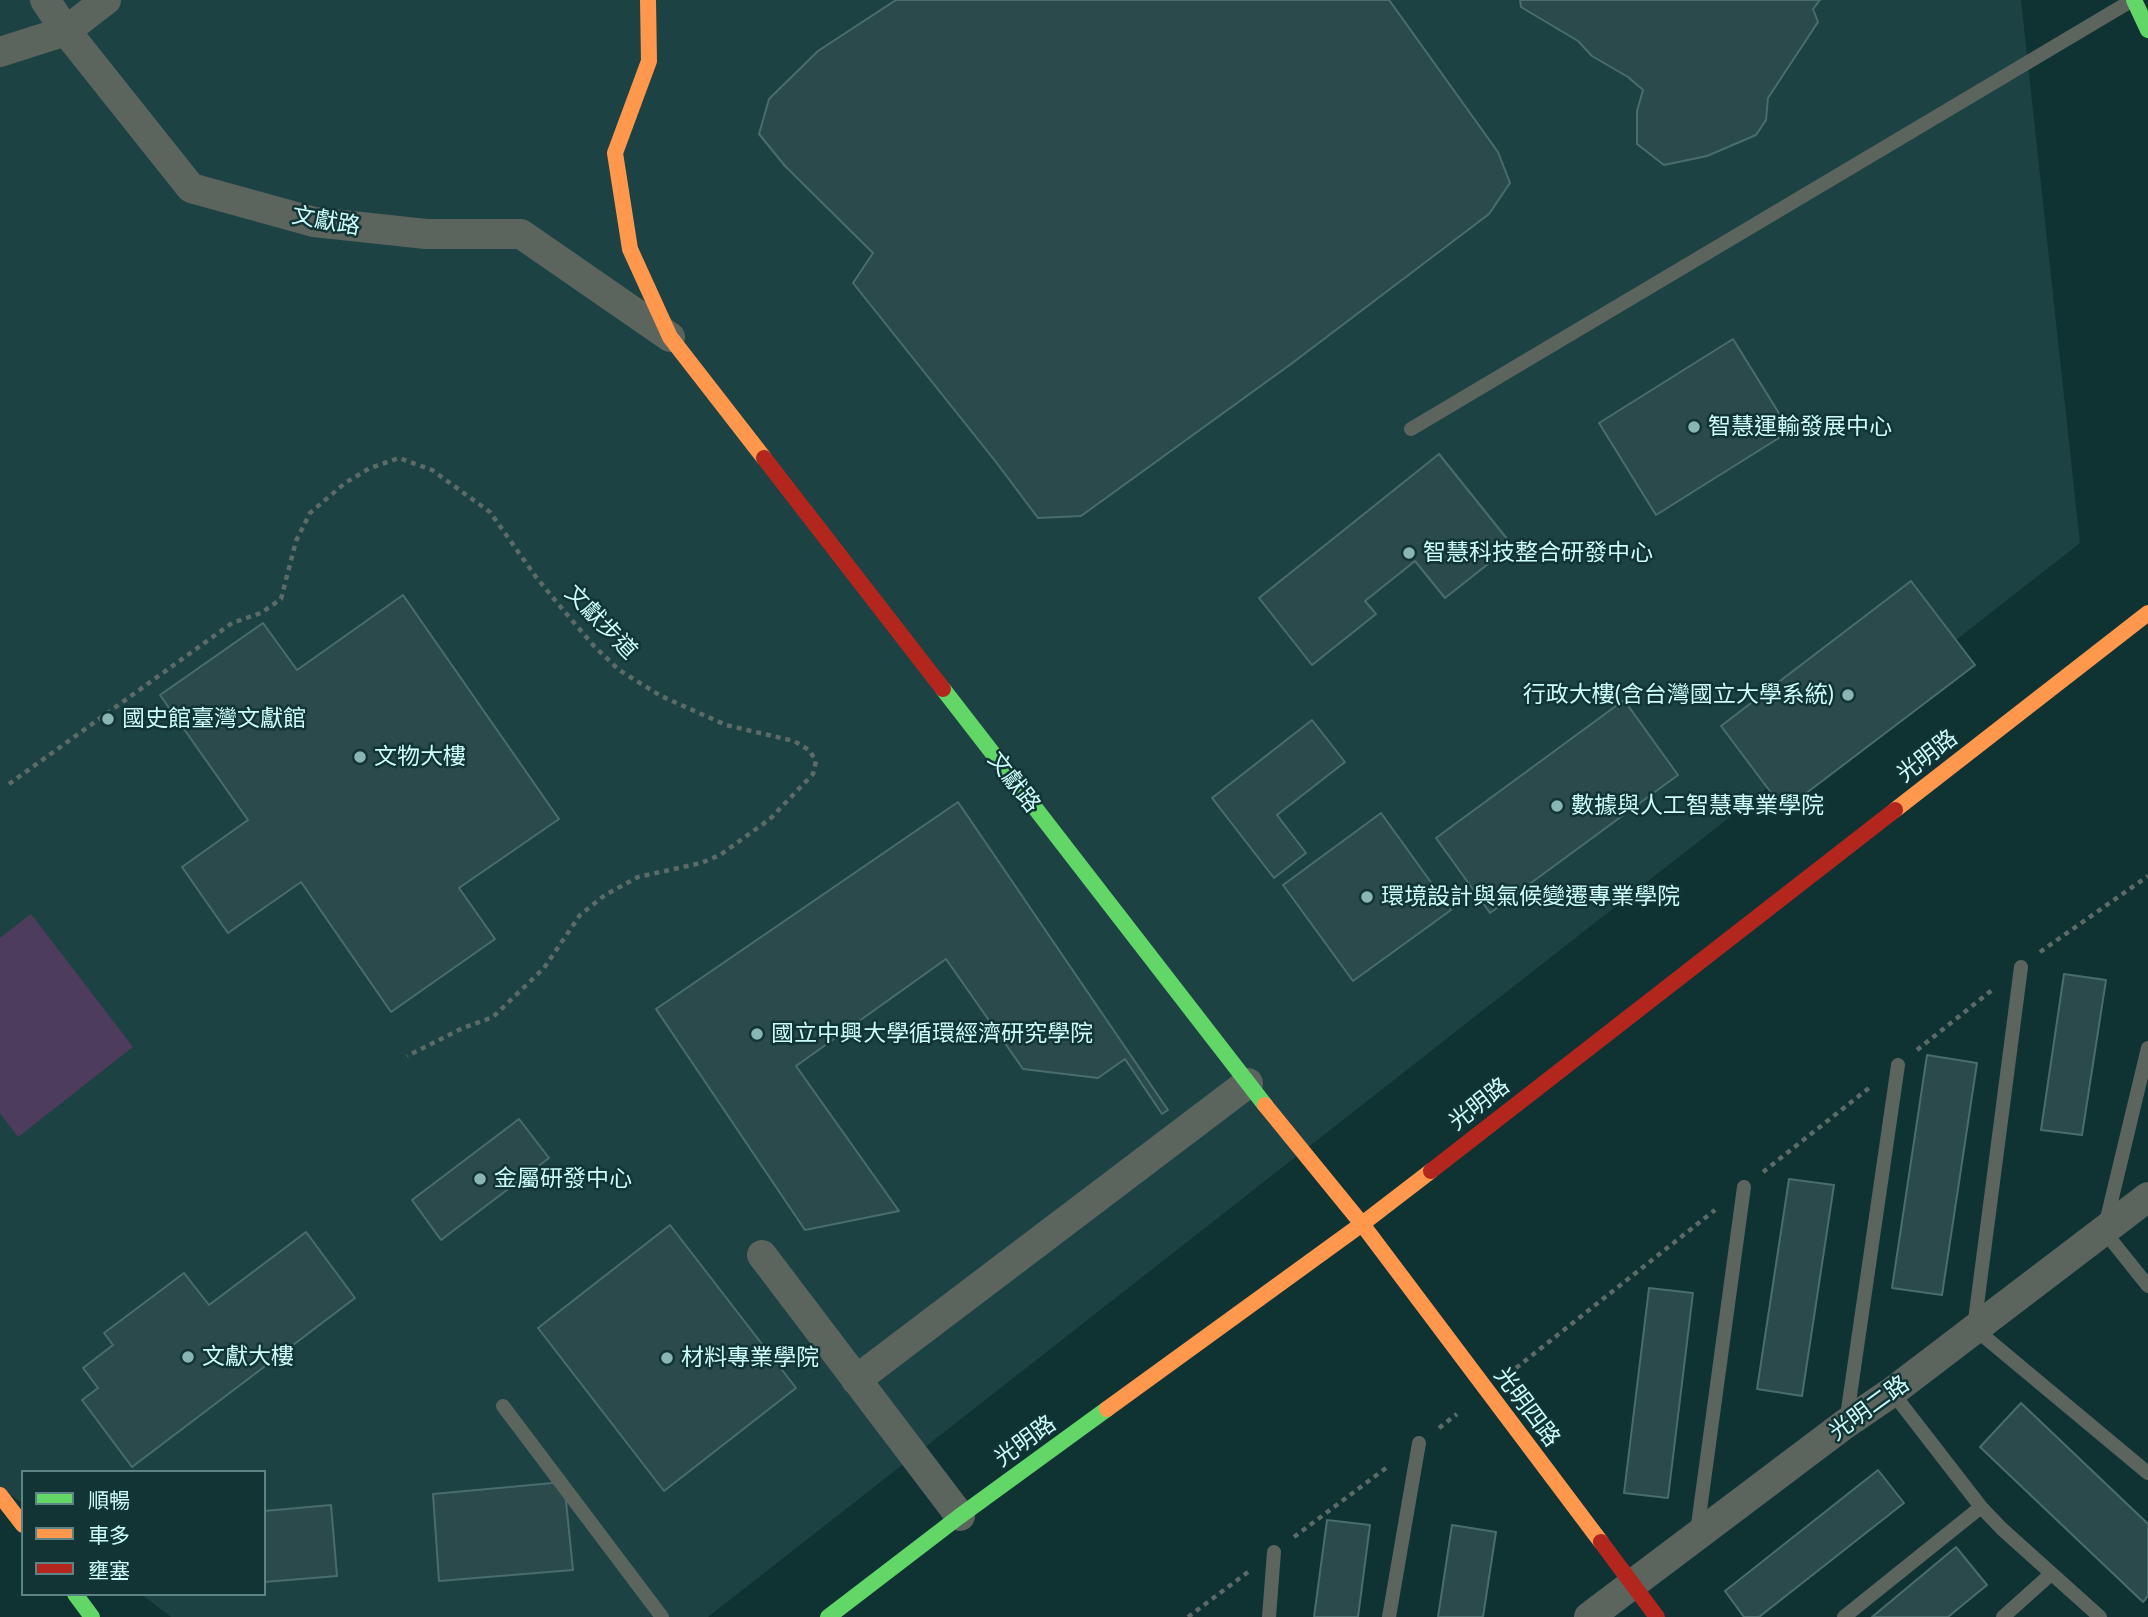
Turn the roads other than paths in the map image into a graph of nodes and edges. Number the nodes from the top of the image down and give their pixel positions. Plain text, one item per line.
1 (45, 0) edge
2 (106, 0) edge
3 (648, 0) edge
4 (2133, 0) edge
5 (2148, 30) edge
6 (66, 31) junction
7 (0, 52) edge
8 (670, 337) junction
9 (1411, 429) dead end
10 (2148, 613) edge
11 (2021, 967) road end
12 (2148, 1048) edge
13 (1898, 1065) road end
14 (1248, 1083) junction
15 (1744, 1187) road end
16 (2148, 1197) edge
17 (1362, 1224) junction
18 (2104, 1231) junction
19 (762, 1255) dead end
20 (2148, 1286) edge
21 (1974, 1328) junction
22 (856, 1380) junction
23 (1892, 1392) junction
24 (503, 1406) dead end
25 (1845, 1424) junction
26 (1419, 1443) road end
27 (2148, 1473) edge
28 (0, 1495) edge
29 (1981, 1507) junction
30 (960, 1516) junction
31 (21, 1522) edge
32 (1696, 1537) junction
33 (1274, 1552) road end
34 (2052, 1574) junction
35 (1632, 1585) junction
36 (76, 1596) edge
37 (92, 1617) edge
38 (662, 1617) edge
39 (828, 1617) edge
40 (1269, 1617) edge
41 (1389, 1617) edge
42 (1589, 1617) edge
43 (1657, 1617) edge
44 (1844, 1617) edge
45 (2003, 1617) edge
46 (2100, 1617) edge

1 - 6 street, 文獻路
2 - 6 street
3 - 8 street, 文獻路
4 - 5 street
4 - 9 lane
6 - 7 street
6 - 8 street, 文獻路
8 - 14 street, 文獻路
10 - 17 street, 光明路
11 - 21 lane
12 - 18 lane
13 - 25 lane
14 - 17 street, 文獻路
14 - 22 street
15 - 32 lane
16 - 18 street, 光明二路
17 - 30 street, 光明路
17 - 35 street, 光明四路
18 - 20 lane
18 - 21 street, 光明二路
19 - 22 street
21 - 23 street, 光明二路
21 - 27 lane
22 - 30 street
23 - 25 street, 光明二路
23 - 29 lane
24 - 38 lane
25 - 32 street, 光明二路
26 - 41 lane
28 - 31 street
29 - 34 lane
29 - 44 lane
30 - 39 street, 光明路
32 - 35 street, 光明二路
33 - 40 lane
34 - 45 lane
34 - 46 lane
35 - 42 street, 光明二路
35 - 43 street, 光明四路
36 - 37 street

